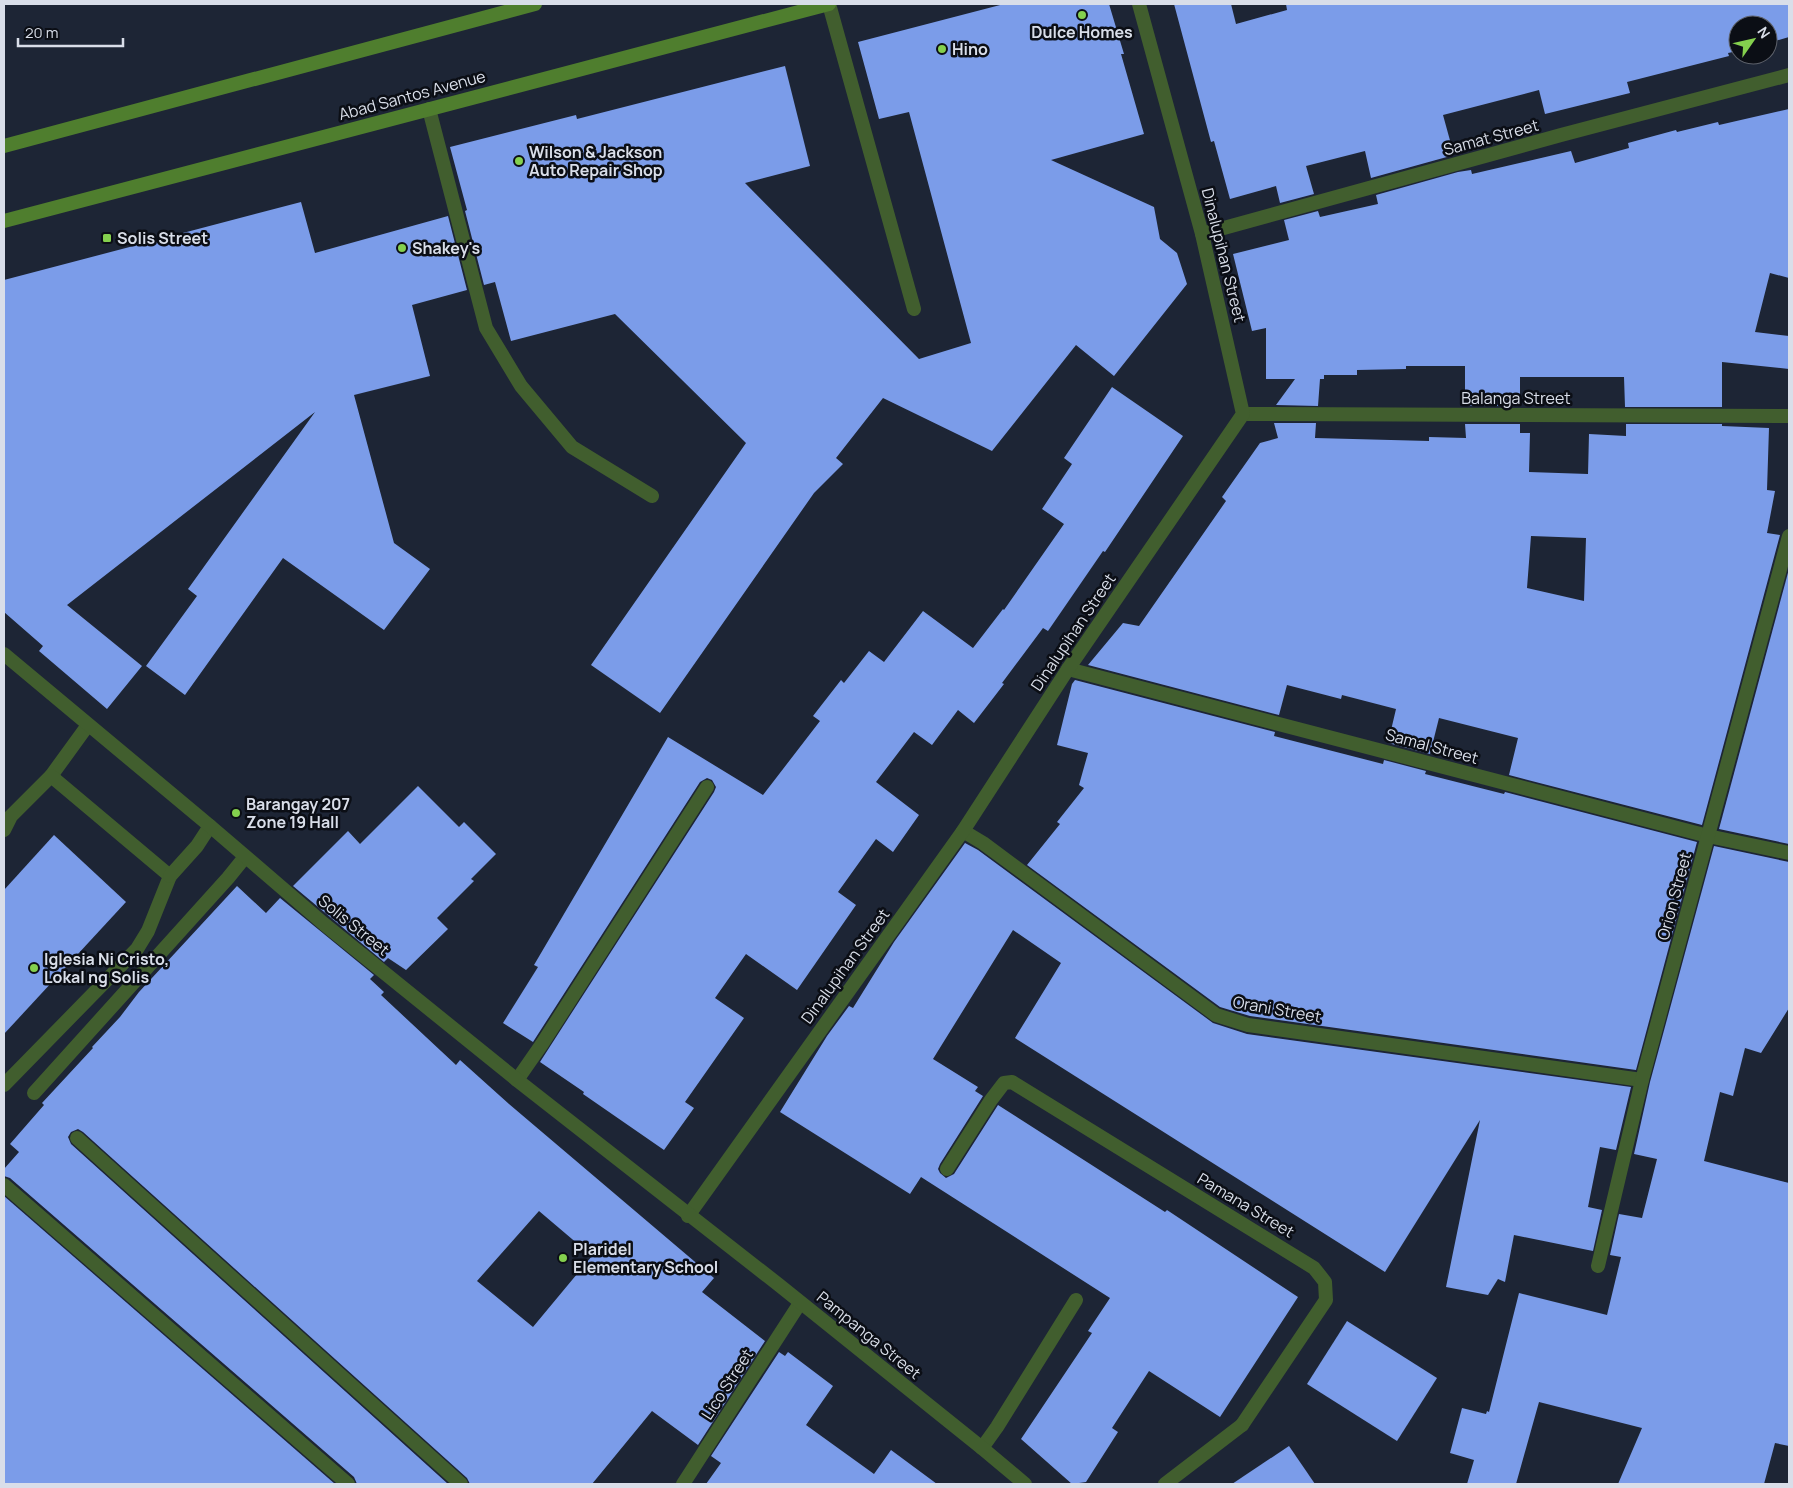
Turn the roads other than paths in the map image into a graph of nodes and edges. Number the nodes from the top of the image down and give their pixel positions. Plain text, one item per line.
1 (535, 4) edge
2 (829, 4) edge
3 (1140, 4) edge
4 (1789, 75) edge
5 (429, 109) junction
6 (4, 146) edge
7 (4, 221) edge
8 (1202, 234) junction
9 (914, 309) dead end
10 (1243, 414) junction
11 (1789, 416) edge
12 (652, 496) dead end
13 (1789, 536) edge
14 (4, 654) edge
15 (1068, 669) junction
16 (88, 725) junction
17 (51, 776) junction
18 (707, 787) dead end
19 (210, 826) junction
20 (4, 830) edge
21 (963, 831) junction
22 (1708, 836) junction
23 (1789, 854) edge
24 (245, 857) junction
25 (170, 876) junction
26 (517, 1080) junction
27 (1642, 1080) junction
28 (4, 1085) edge
29 (34, 1093) dead end
30 (77, 1138) dead end
31 (947, 1169) dead end
32 (4, 1185) edge
33 (688, 1216) junction
34 (1598, 1266) dead end
35 (1076, 1300) dead end
36 (800, 1303) junction
37 (982, 1448) junction
38 (348, 1484) edge
39 (461, 1484) edge
40 (683, 1484) edge
41 (1025, 1484) edge
42 (1165, 1484) edge

1 - 6 main road
2 - 5 main road, Abad Santos Avenue
2 - 9 street
3 - 8 street, Dinalupihan Street
4 - 8 street, Samat Street
5 - 7 main road, Abad Santos Avenue
5 - 12 street
8 - 10 street, Dinalupihan Street
10 - 11 street, Balanga Street
10 - 15 street, Dinalupihan Street
13 - 22 street, Orion Street
14 - 16 street, Solis Street
15 - 21 street, Dinalupihan Street
15 - 22 street, Samal Street
16 - 17 street
16 - 19 street, Solis Street
17 - 20 street
17 - 25 street
18 - 26 street
19 - 24 street, Solis Street
19 - 25 street
21 - 27 street, Orani Street
21 - 33 street, Dinalupihan Street
22 - 23 street, Samal Street
22 - 27 street, Orion Street
24 - 26 street, Solis Street
24 - 29 street
25 - 28 street
26 - 33 street, Solis Street
27 - 34 street, Orion Street
30 - 39 street
31 - 42 street, Pamana Street
32 - 38 street
33 - 36 street, Pampanga Street
35 - 37 street
36 - 37 street, Pampanga Street
36 - 40 street, Lico Street
37 - 41 street, Pampanga Street

